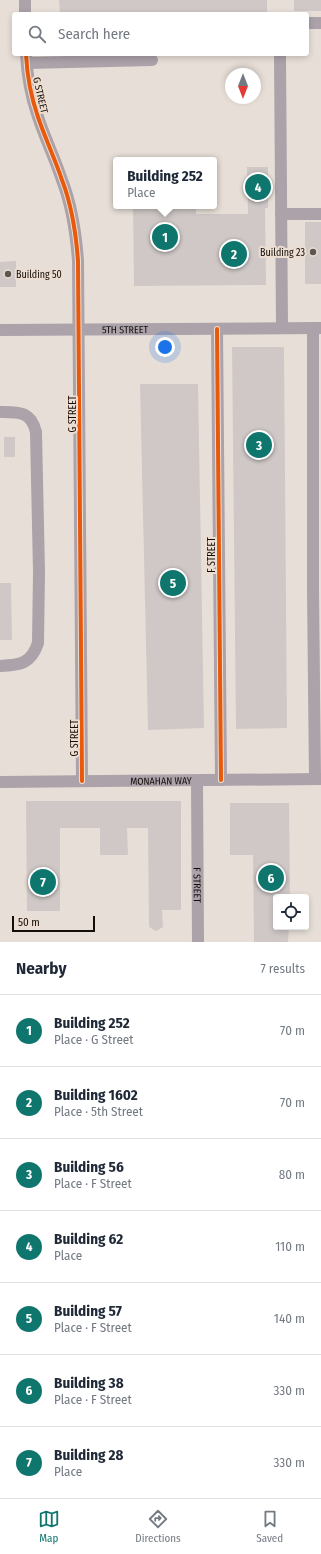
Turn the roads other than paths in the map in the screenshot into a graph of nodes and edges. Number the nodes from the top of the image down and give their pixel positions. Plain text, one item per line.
1 (25, 0) edge
2 (26, 12) edge
3 (309, 23) edge
4 (321, 23) edge
5 (280, 56) edge
6 (26, 58) edge
7 (152, 60) dead end
8 (281, 214) junction
9 (321, 214) edge
10 (282, 328) junction
11 (317, 328) edge
12 (217, 329) junction
13 (0, 330) edge
14 (79, 330) junction
15 (0, 412) edge
16 (317, 423) edge
17 (317, 589) edge
18 (0, 666) edge
19 (318, 779) edge
20 (221, 780) junction
21 (82, 781) junction
22 (198, 781) junction
23 (0, 782) edge
24 (198, 942) edge

1 - 2 street
3 - 4 street
5 - 8 street
6 - 7 street
6 - 14 street, G STREET
8 - 9 street
8 - 10 street
10 - 11 street, 5TH STREET
10 - 12 street, 5TH STREET
11 - 16 street
12 - 14 street, 5TH STREET
12 - 20 street, F STREET
13 - 14 street, 5TH STREET
14 - 21 street, G STREET
15 - 18 street
16 - 17 street
17 - 19 street
19 - 20 street, MONAHAN WAY
20 - 22 street, MONAHAN WAY
21 - 22 street, MONAHAN WAY
21 - 23 street, MONAHAN WAY
22 - 24 street, F STREET

